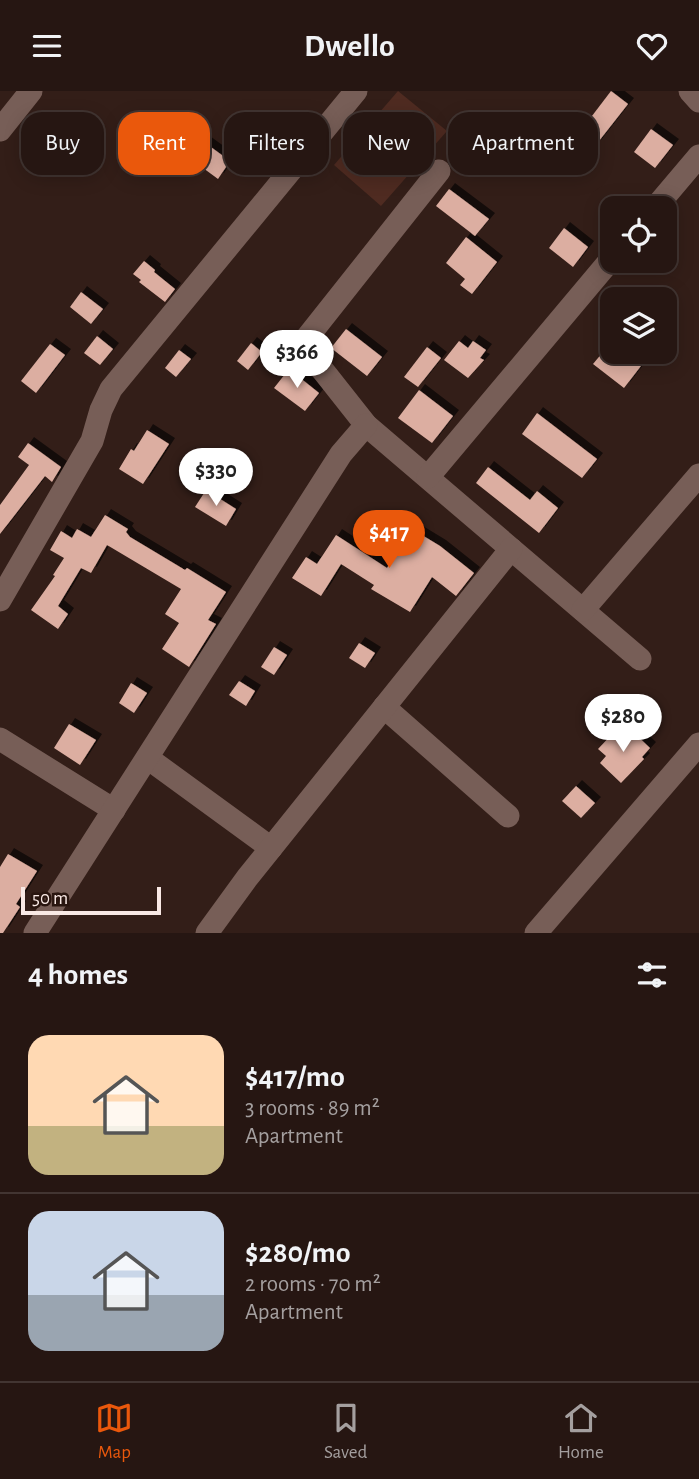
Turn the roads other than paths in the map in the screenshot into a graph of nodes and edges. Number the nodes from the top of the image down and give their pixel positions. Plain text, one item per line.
1 (31, 91) edge
2 (356, 91) edge
3 (690, 91) edge
4 (699, 101) edge
5 (0, 130) edge
6 (699, 156) edge
7 (439, 171) dead end
8 (665, 196) edge
9 (600, 272) edge
10 (366, 425) junction
11 (699, 475) edge
12 (428, 477) junction
13 (511, 549) junction
14 (0, 600) edge
15 (583, 610) junction
16 (640, 659) dead end
17 (384, 707) junction
18 (0, 739) edge
19 (699, 744) edge
20 (149, 758) junction
21 (114, 810) junction
22 (508, 816) dead end
23 (271, 848) junction
24 (36, 933) edge
25 (207, 933) edge
26 (536, 933) edge

1 - 5 street
2 - 14 street
3 - 4 street
6 - 8 street
7 - 10 street
9 - 12 street
10 - 12 street
10 - 20 street
11 - 15 street
12 - 13 street
13 - 15 street
13 - 17 street
15 - 16 street
17 - 22 street
17 - 23 street
18 - 21 street
19 - 26 street
20 - 21 street
20 - 23 street
21 - 24 street
23 - 25 street

